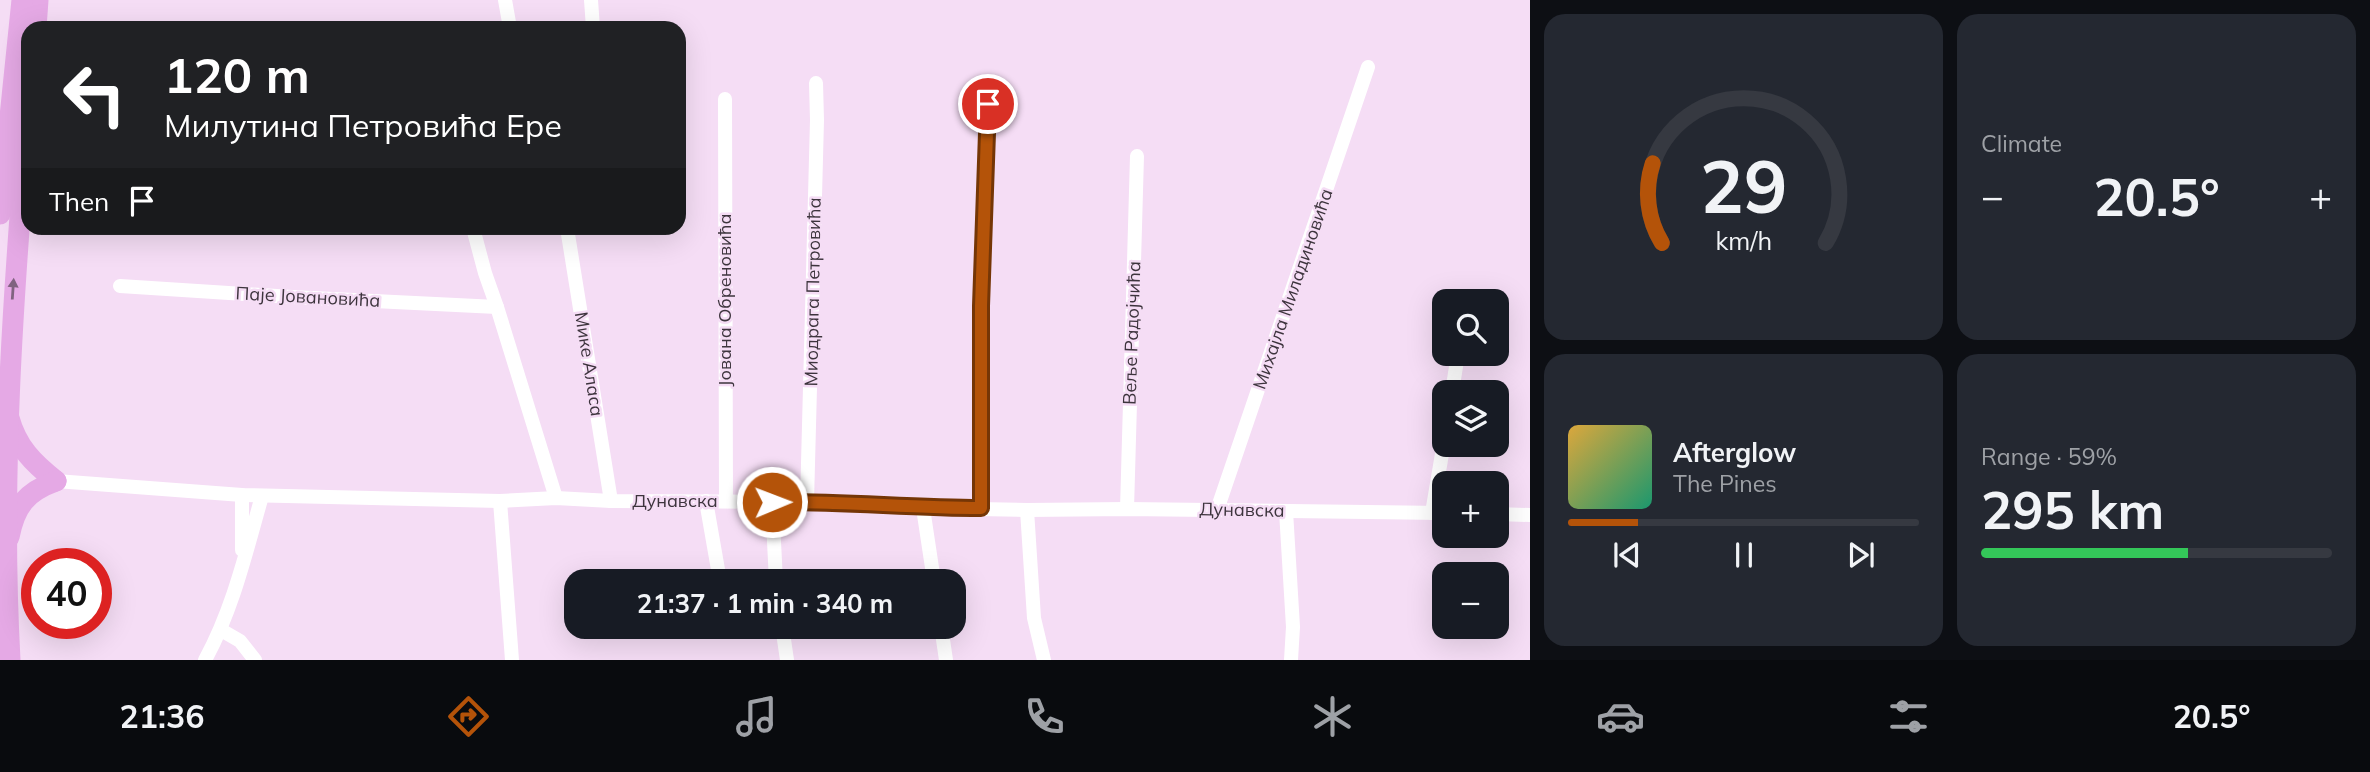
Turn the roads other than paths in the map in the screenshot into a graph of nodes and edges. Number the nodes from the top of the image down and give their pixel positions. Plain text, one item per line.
1 (22, 0) edge
2 (38, 0) edge
3 (505, 0) edge
4 (591, 0) edge
5 (36, 21) edge
6 (509, 21) edge
7 (592, 21) edge
8 (1368, 67) dead end
9 (816, 83) dead end
10 (725, 99) dead end
11 (988, 104) dead end
12 (1137, 156) dead end
13 (21, 203) edge
14 (0, 214) edge
15 (475, 235) edge
16 (568, 235) edge
17 (120, 286) dead end
18 (498, 307) junction
19 (5, 406) junction
20 (56, 481) junction
21 (242, 495) junction
22 (262, 496) junction
23 (556, 498) junction
24 (500, 501) junction
25 (611, 501) junction
26 (706, 501) junction
27 (726, 501) junction
28 (772, 502) junction
29 (807, 502) junction
30 (923, 508) junction
31 (981, 508) junction
32 (1127, 509) junction
33 (1027, 510) junction
34 (1217, 510) junction
35 (1286, 511) junction
36 (1432, 513) edge
37 (1509, 514) edge
38 (1530, 515) edge
39 (2, 563) junction
40 (242, 568) junction
41 (718, 569) edge
42 (775, 569) edge
43 (932, 569) edge
44 (221, 630) junction
45 (784, 639) edge
46 (943, 639) edge
47 (10, 660) edge
48 (205, 660) edge
49 (256, 660) edge
50 (512, 660) edge
51 (787, 660) edge
52 (946, 660) edge
53 (1044, 660) edge
54 (1292, 660) edge

1 - 14 highway
2 - 5 highway
3 - 6 street
4 - 7 street
8 - 34 street, Михајла Миладиновића
9 - 29 street, Миодрага Петровића
10 - 27 street, Јована Обреновића
11 - 31 street
12 - 32 street, Веље Радојчића
19 -> 13 highway
15 - 18 street
16 - 25 street, Мике Аласа
17 - 18 street, Паје Јовановића
18 - 23 street
19 - 20 highway
19 - 39 highway
20 - 21 street, Дунавска
20 - 39 highway
21 - 22 street, Дунавска
21 - 40 street
22 - 24 street, Дунавска
22 - 40 street
23 - 24 street, Дунавска
23 - 25 street, Дунавска
24 - 50 street
25 - 26 street, Дунавска
26 - 27 street, Дунавска
26 - 41 street
27 - 28 street, Дунавска
28 - 29 street, Дунавска
28 - 42 street
29 - 30 street, Дунавска
30 - 31 street, Дунавска
30 - 43 street
31 - 33 street, Дунавска
32 - 33 street, Дунавска
32 - 34 street, Дунавска
33 - 53 street
34 - 35 street, Дунавска
35 - 36 street, Дунавска
35 - 54 street
37 - 38 street
39 - 47 highway
40 - 44 street
44 - 48 street
44 - 49 street
45 - 51 street
46 - 52 street

